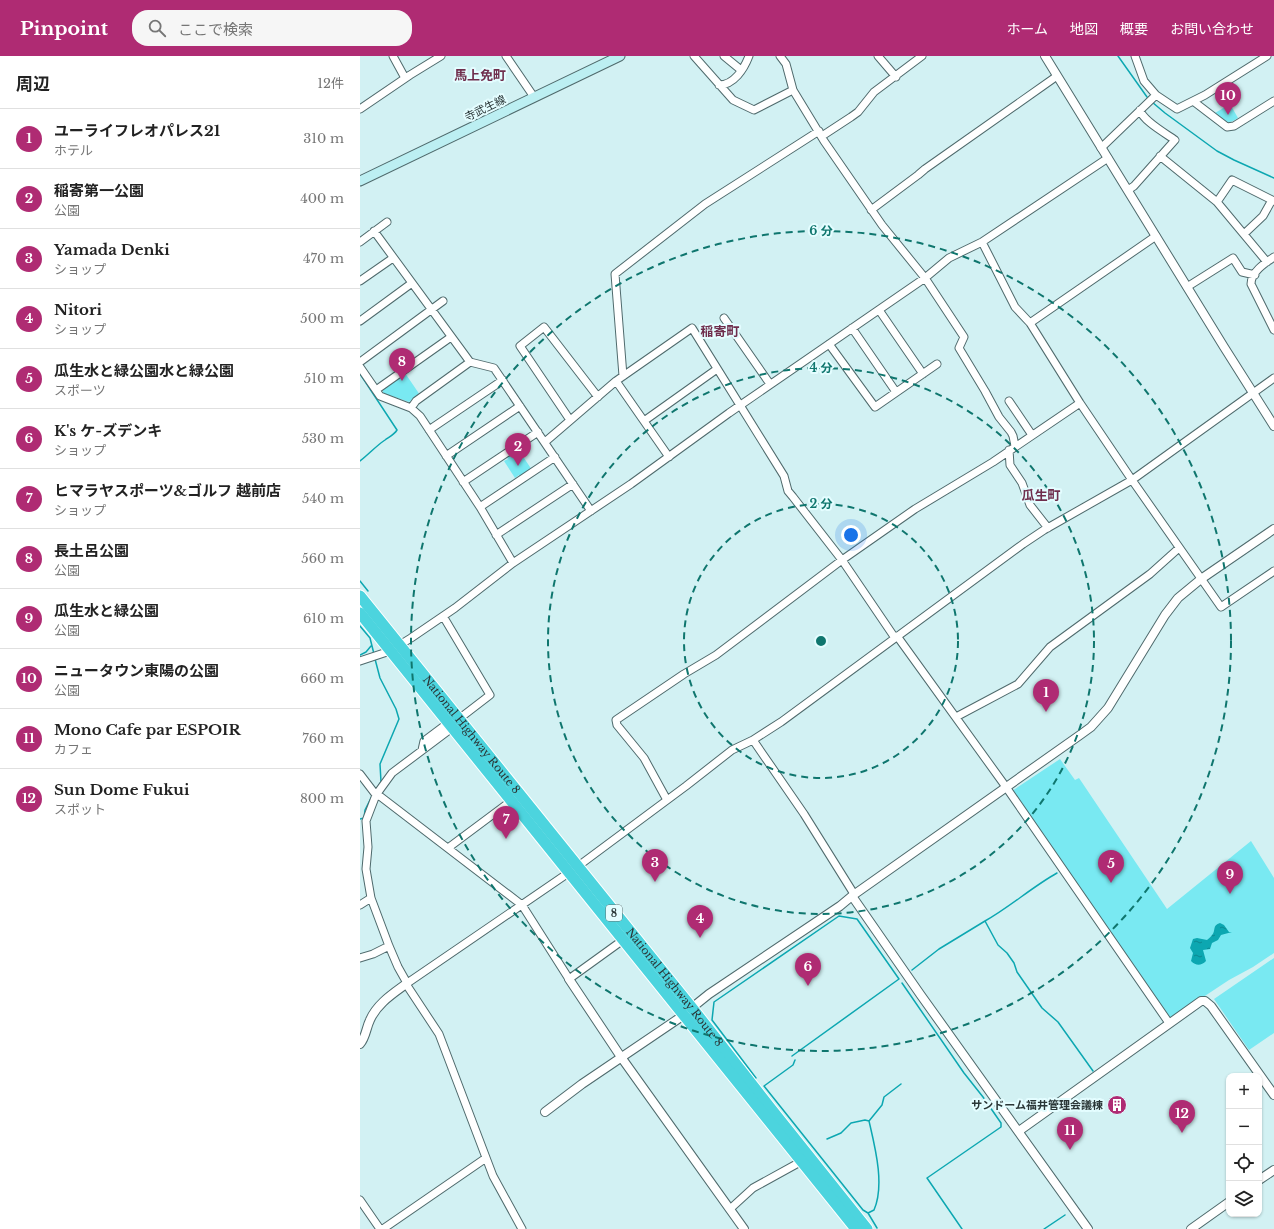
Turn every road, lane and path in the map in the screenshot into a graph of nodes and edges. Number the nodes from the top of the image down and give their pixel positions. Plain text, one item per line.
1 (393, 56) edge
2 (506, 56) edge
3 (620, 56) edge
4 (694, 56) edge
5 (724, 56) edge
6 (749, 56) edge
7 (781, 56) edge
8 (878, 56) edge
9 (922, 56) edge
10 (1045, 56) edge
11 (1135, 56) edge
12 (1267, 56) edge
13 (438, 57) edge
14 (741, 70) junction
15 (1057, 76) junction
16 (896, 77) junction
17 (405, 78) junction
18 (719, 84) junction
19 (793, 90) junction
20 (1156, 95) junction
21 (534, 98) junction
22 (1193, 101) junction
23 (1274, 101) edge
24 (360, 109) edge
25 (1140, 110) junction
26 (820, 133) junction
27 (1101, 148) junction
28 (1160, 156) junction
29 (1108, 158) junction
30 (360, 181) edge
31 (1128, 190) junction
32 (1273, 200) edge
33 (1217, 202) junction
34 (871, 210) junction
35 (387, 222) dead end
36 (374, 231) junction
37 (1244, 234) junction
38 (1156, 236) junction
39 (360, 242) edge
40 (982, 242) junction
41 (1274, 257) edge
42 (393, 258) junction
43 (1266, 262) junction
44 (1255, 275) junction
45 (925, 278) junction
46 (360, 281) edge
47 (412, 283) junction
48 (1187, 287) junction
49 (444, 301) dead end
50 (431, 310) junction
51 (879, 310) junction
52 (1271, 317) edge
53 (724, 318) dead end
54 (360, 321) edge
55 (1030, 323) junction
56 (852, 328) junction
57 (1274, 330) edge
58 (451, 337) junction
59 (829, 344) junction
60 (360, 362) edge
61 (470, 362) junction
62 (936, 364) dead end
63 (360, 367) edge
64 (718, 369) junction
65 (923, 374) junction
66 (620, 378) junction
67 (1274, 378) edge
68 (503, 380) junction
69 (770, 384) junction
70 (376, 390) junction
71 (896, 392) junction
72 (1253, 392) junction
73 (598, 397) junction
74 (1009, 400) dead end
75 (1080, 403) junction
76 (740, 405) junction
77 (520, 406) junction
78 (411, 408) junction
79 (570, 420) junction
80 (644, 421) junction
81 (1274, 426) edge
82 (429, 430) junction
83 (538, 432) junction
84 (1032, 435) junction
85 (545, 442) junction
86 (1012, 448) junction
87 (446, 456) junction
88 (669, 456) junction
89 (555, 457) junction
90 (1132, 480) junction
91 (463, 482) junction
92 (573, 484) junction
93 (480, 507) junction
94 (591, 511) junction
95 (1048, 528) junction
96 (1274, 529) edge
97 (496, 535) junction
98 (1179, 548) junction
99 (842, 560) junction
100 (513, 563) junction
101 (1274, 571) edge
102 (1201, 578) junction
103 (360, 596) edge
104 (360, 613) edge
105 (443, 616) junction
106 (896, 637) junction
107 (395, 648) junction
108 (360, 661) edge
109 (464, 715) dead end
110 (956, 717) junction
111 (448, 727) junction
112 (753, 740) junction
113 (360, 774) edge
114 (1006, 787) junction
115 (376, 795) junction
116 (667, 800) junction
117 (511, 801) junction
118 (363, 822) edge
119 (448, 848) junction
120 (573, 870) junction
121 (853, 895) junction
122 (371, 898) junction
123 (360, 905) edge
124 (522, 905) junction
125 (623, 940) junction
126 (389, 946) junction
127 (360, 958) edge
128 (569, 979) junction
129 (406, 984) junction
130 (687, 1012) junction
131 (1169, 1023) junction
132 (360, 1044) edge
133 (621, 1057) junction
134 (1274, 1095) edge
135 (545, 1112) dead end
136 (1019, 1131) junction
137 (486, 1158) junction
138 (802, 1161) junction
139 (1274, 1170) edge
140 (1262, 1178) edge
141 (360, 1200) edge
142 (1226, 1204) edge
143 (730, 1209) junction
144 (380, 1229) edge
145 (383, 1229) edge
146 (522, 1229) edge
147 (744, 1229) edge
148 (856, 1229) edge
149 (867, 1229) edge
150 (1088, 1229) edge
151 (1191, 1229) edge

1 - 17 street
2 - 21 street
3 - 21 main road, 寺武生線
4 - 18 street
5 - 14 street
6 - 14 street
7 - 19 street
8 - 16 street
9 - 16 street
10 - 15 street
11 - 20 street
12 - 22 street
13 - 17 street
14 - 18 street
15 - 27 street
15 - 34 street
16 - 26 street
17 - 24 street
18 - 19 street
19 - 26 street
20 - 22 street
20 - 25 street
21 - 30 main road, 寺武生線
22 - 23 street
25 - 27 street
25 - 28 street
26 - 34 street
26 - 66 street
27 - 29 street
28 - 31 street
28 - 33 street
29 - 31 street
29 - 40 street
31 - 38 street
32 - 33 street
32 - 37 street
33 - 37 street
34 - 45 street
35 - 36 street
36 - 39 street
36 - 42 street
37 - 43 street
38 - 48 street
38 - 55 street
40 - 45 street
40 - 55 street
41 - 43 street
42 - 46 street
42 - 47 street
43 - 44 street
44 - 48 street
44 - 52 street
45 - 51 street
45 - 86 street
47 - 50 street
47 - 54 street
48 - 72 street
49 - 50 street
50 - 58 street
50 - 60 street
51 - 56 street
51 - 65 street
52 - 57 street
53 - 69 street
55 - 75 street
56 - 59 street
56 - 71 street
58 - 61 street
58 - 70 street
59 - 69 street
59 - 71 street
61 - 68 street
61 - 78 street
62 - 65 street
63 - 70 street
64 - 66 street
64 - 76 street
64 - 80 street
65 - 71 street
66 - 73 street
66 - 80 street
67 - 72 street
68 - 77 street
68 - 82 street
69 - 76 street
70 - 78 street
72 - 81 street
72 - 90 street
73 - 79 street
73 - 79 street
74 - 84 street
75 - 84 street
75 - 90 street
76 - 88 street
76 - 99 street
77 - 83 street
77 - 87 street
78 - 82 street
79 - 85 street
80 - 88 street
82 - 87 street
83 - 85 street
83 - 91 street
84 - 86 street
85 - 89 street
86 - 95 street
86 - 99 street
87 - 91 street
88 - 94 street
89 - 92 street
89 - 93 street
90 - 95 street
90 - 98 street
91 - 93 street
92 - 94 street
92 - 97 street
93 - 97 street
94 - 100 street
95 - 106 street
96 - 102 street
97 - 100 street
98 - 102 street
98 - 110 street
99 - 106 street
99 - 116 street
100 - 105 street
101 - 102 street
102 - 114 street
103 - 107 highway, National Highway Route 8 / 8
104 - 107 highway, National Highway Route 8 / 8
105 - 107 street
105 - 109 street
106 - 110 street
106 - 112 street
107 - 108 street
107 - 111 highway, National Highway Route 8 / 8
107 - 120 highway, National Highway Route 8 / 8
110 - 114 street
111 - 115 street
111 - 117 highway, National Highway Route 8 / 8
112 - 116 street
112 - 121 street
113 - 115 street
114 - 121 street
114 - 131 street
115 - 118 street
115 - 119 street
116 - 120 street
117 - 119 street
117 - 120 highway, National Highway Route 8 / 8
118 - 122 street
119 - 124 street
120 - 124 street
120 - 125 highway, National Highway Route 8 / 8
120 - 130 highway, National Highway Route 8 / 8
121 - 130 street
121 - 136 street
122 - 123 street
122 - 126 street
124 - 128 street
124 - 129 street
125 - 128 street
125 - 130 highway, National Highway Route 8 / 8
126 - 127 street
126 - 129 street
128 - 133 street
129 - 132 street
129 - 137 street
130 - 133 street
130 - 138 highway, National Highway Route 8 / 8
130 - 149 highway, National Highway Route 8 / 8
131 - 134 street
131 - 136 street
133 - 135 street
133 - 143 street
136 - 150 street
137 - 145 street
137 - 146 street
138 - 143 street
138 - 148 highway, National Highway Route 8 / 8
139 - 140 street
141 - 144 street
142 - 151 street
143 - 147 street

